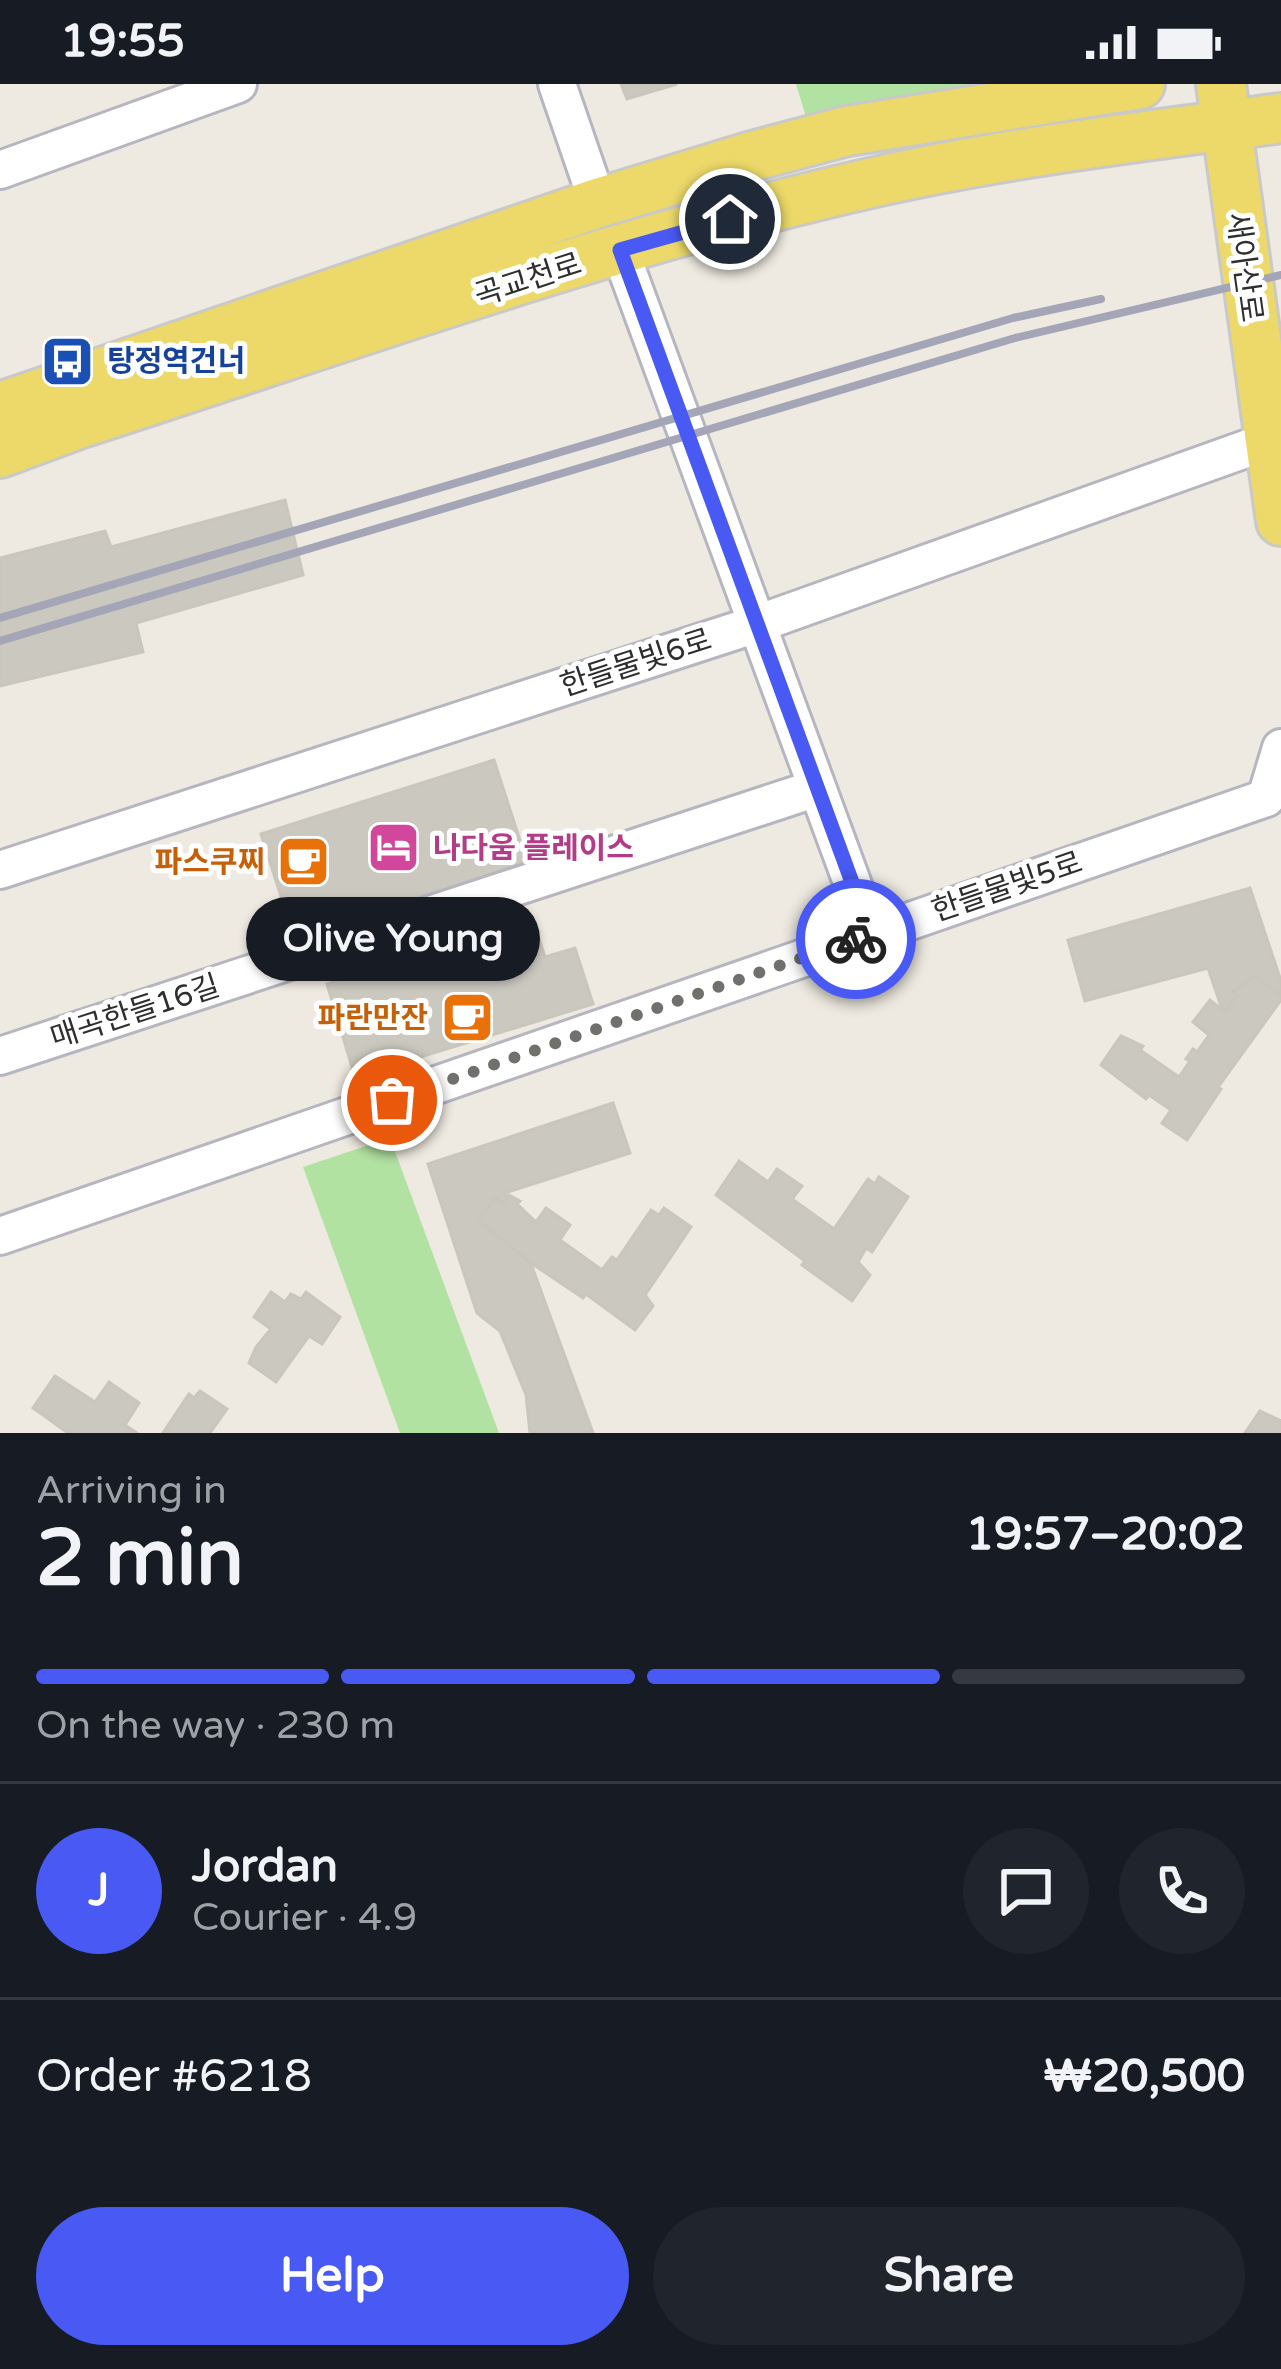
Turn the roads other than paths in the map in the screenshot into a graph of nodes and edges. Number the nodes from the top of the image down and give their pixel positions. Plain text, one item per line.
1 (238, 84) edge
2 (557, 84) edge
3 (1140, 84) edge
4 (1223, 105) edge
5 (1281, 118) edge
6 (0, 170) edge
7 (598, 203) junction
8 (620, 250) junction
9 (0, 407) edge
10 (1268, 441) junction
11 (0, 453) edge
12 (1281, 521) edge
13 (757, 624) junction
14 (1281, 748) edge
15 (818, 788) junction
16 (1274, 804) edge
17 (0, 870) edge
18 (871, 934) junction
19 (0, 1056) edge
20 (0, 1236) edge

1 - 6 street
2 - 7 street
3 - 7 main road, 곡교천로
4 - 5 main road, 곡교천로
4 - 8 main road, 곡교천로
4 - 10 main road, 새아산로
7 - 9 main road, 곡교천로
8 - 11 main road, 곡교천로
8 - 13 street
10 - 12 main road, 새아산로
10 - 13 street, 한들물빛6로
13 - 15 street
13 - 17 street, 한들물빛6로
14 - 16 street
15 - 18 street
15 - 19 street, 매곡한들16길
16 - 18 street, 한들물빛5로
18 - 20 street, 한들물빛5로

